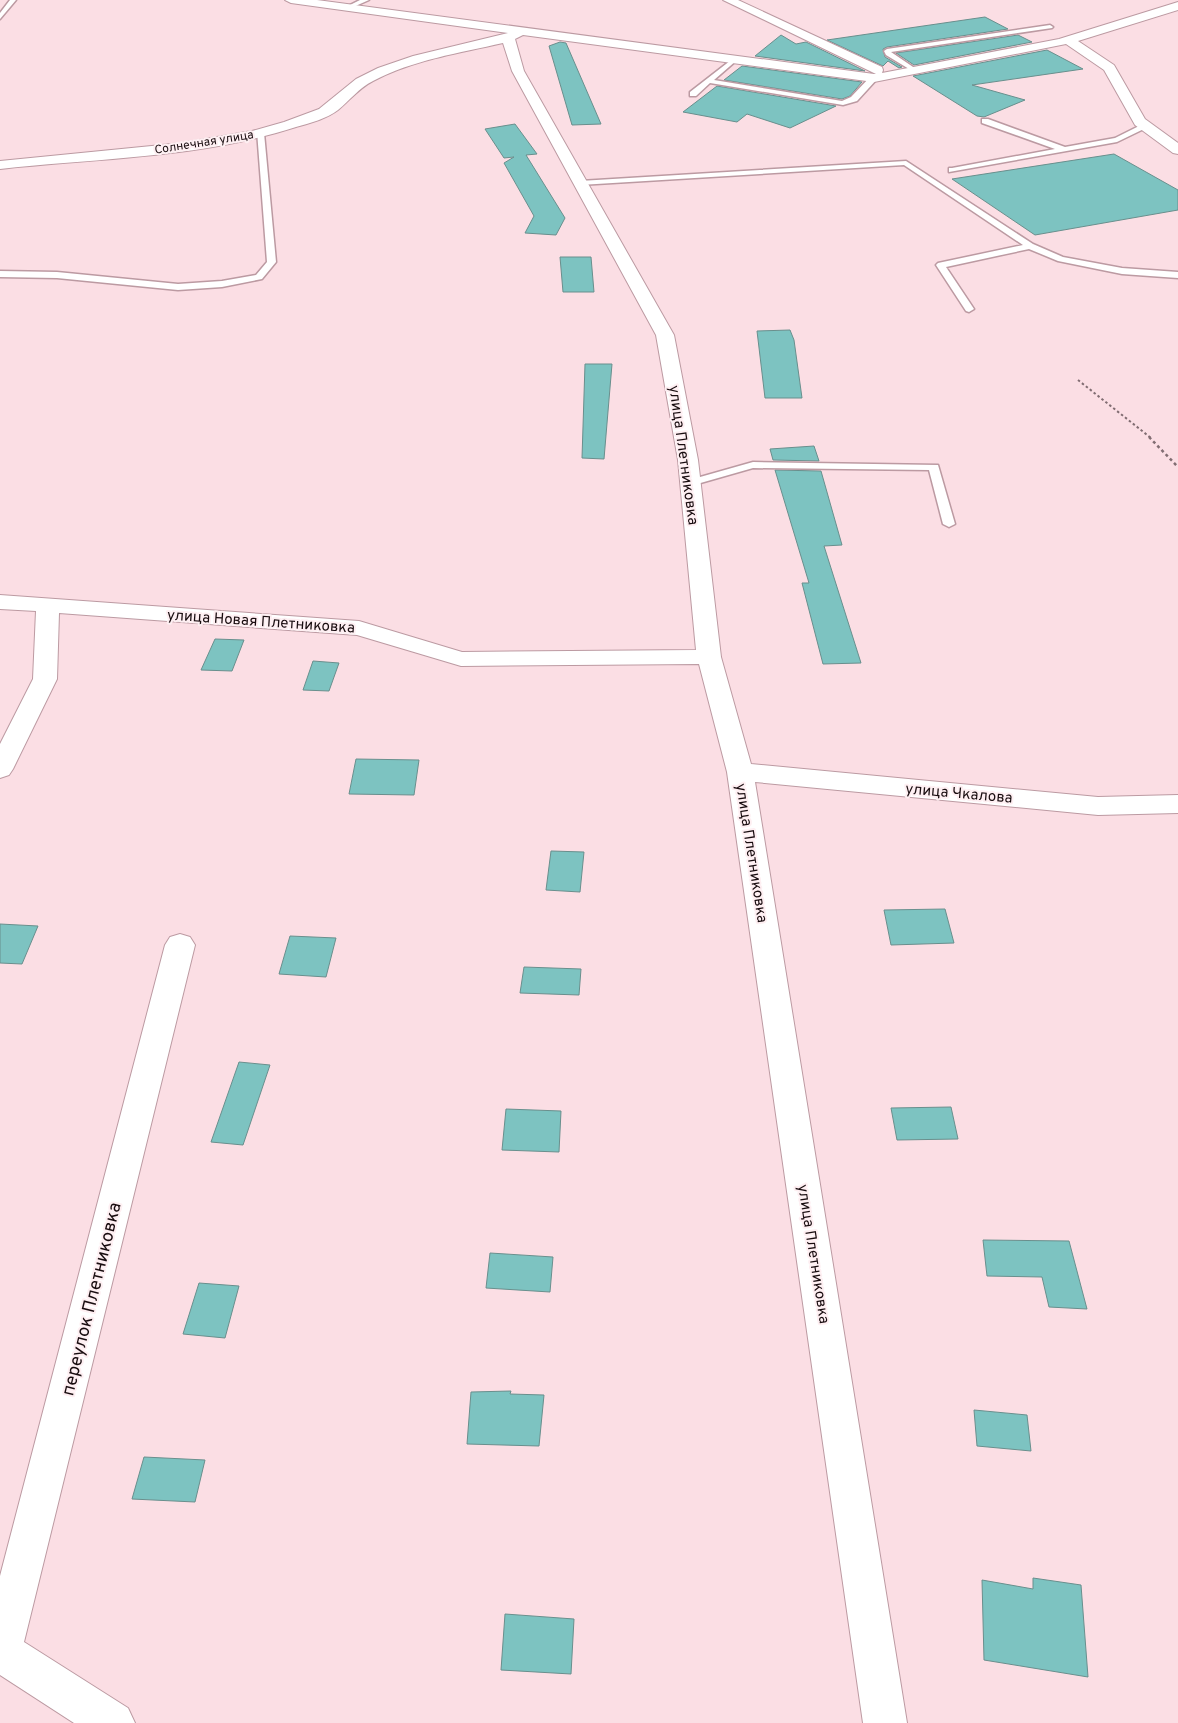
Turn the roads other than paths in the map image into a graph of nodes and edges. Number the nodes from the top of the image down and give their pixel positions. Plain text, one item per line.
1 (13, 0) edge
2 (292, 0) edge
3 (366, 0) edge
4 (729, 0) edge
5 (1178, 6) edge
6 (349, 8) junction
7 (0, 17) edge
8 (1050, 28) dead end
9 (515, 34) junction
10 (1068, 40) junction
11 (736, 59) junction
12 (914, 70) junction
13 (888, 75) junction
14 (874, 78) junction
15 (708, 81) junction
16 (693, 94) dead end
17 (985, 121) dead end
18 (1146, 126) junction
19 (260, 133) junction
20 (1064, 150) junction
21 (1178, 150) edge
22 (0, 165) edge
23 (952, 170) dead end
24 (580, 183) junction
25 (1030, 246) junction
26 (0, 274) edge
27 (1178, 275) edge
28 (969, 309) dead end
29 (690, 482) junction
30 (949, 524) dead end
31 (0, 602) edge
32 (48, 605) junction
33 (709, 657) junction
34 (0, 769) edge
35 (740, 772) junction
36 (1178, 804) edge
37 (180, 945) dead end
38 (1, 1651) edge
39 (113, 1723) edge
40 (885, 1723) edge

1 - 7 lane
2 - 6 street
3 - 6 lane
4 - 13 street
5 - 10 street
6 - 9 street
8 - 12 lane
9 - 11 street
9 - 19 street, Солнечная улица
9 - 24 street, улица Плетниковка
10 - 12 street
10 - 18 street
11 - 14 street
11 - 15 lane
12 - 13 street
13 - 14 street
14 - 15 lane
15 - 16 lane
17 - 20 lane
18 - 20 lane
18 - 21 street
19 - 22 street, Солнечная улица
19 - 26 lane
20 - 23 lane
24 - 25 lane
24 - 29 street, улица Плетниковка
25 - 27 lane
25 - 28 lane
29 - 30 lane
29 - 33 street, улица Плетниковка
31 - 32 street, улица Новая Плетниковка
32 - 33 street, улица Новая Плетниковка
32 - 34 street
33 - 35 street, улица Плетниковка
35 - 36 street, улица Чкалова
35 - 40 street, улица Плетниковка
37 - 38 street, переулок Плетниковка
38 - 39 street

